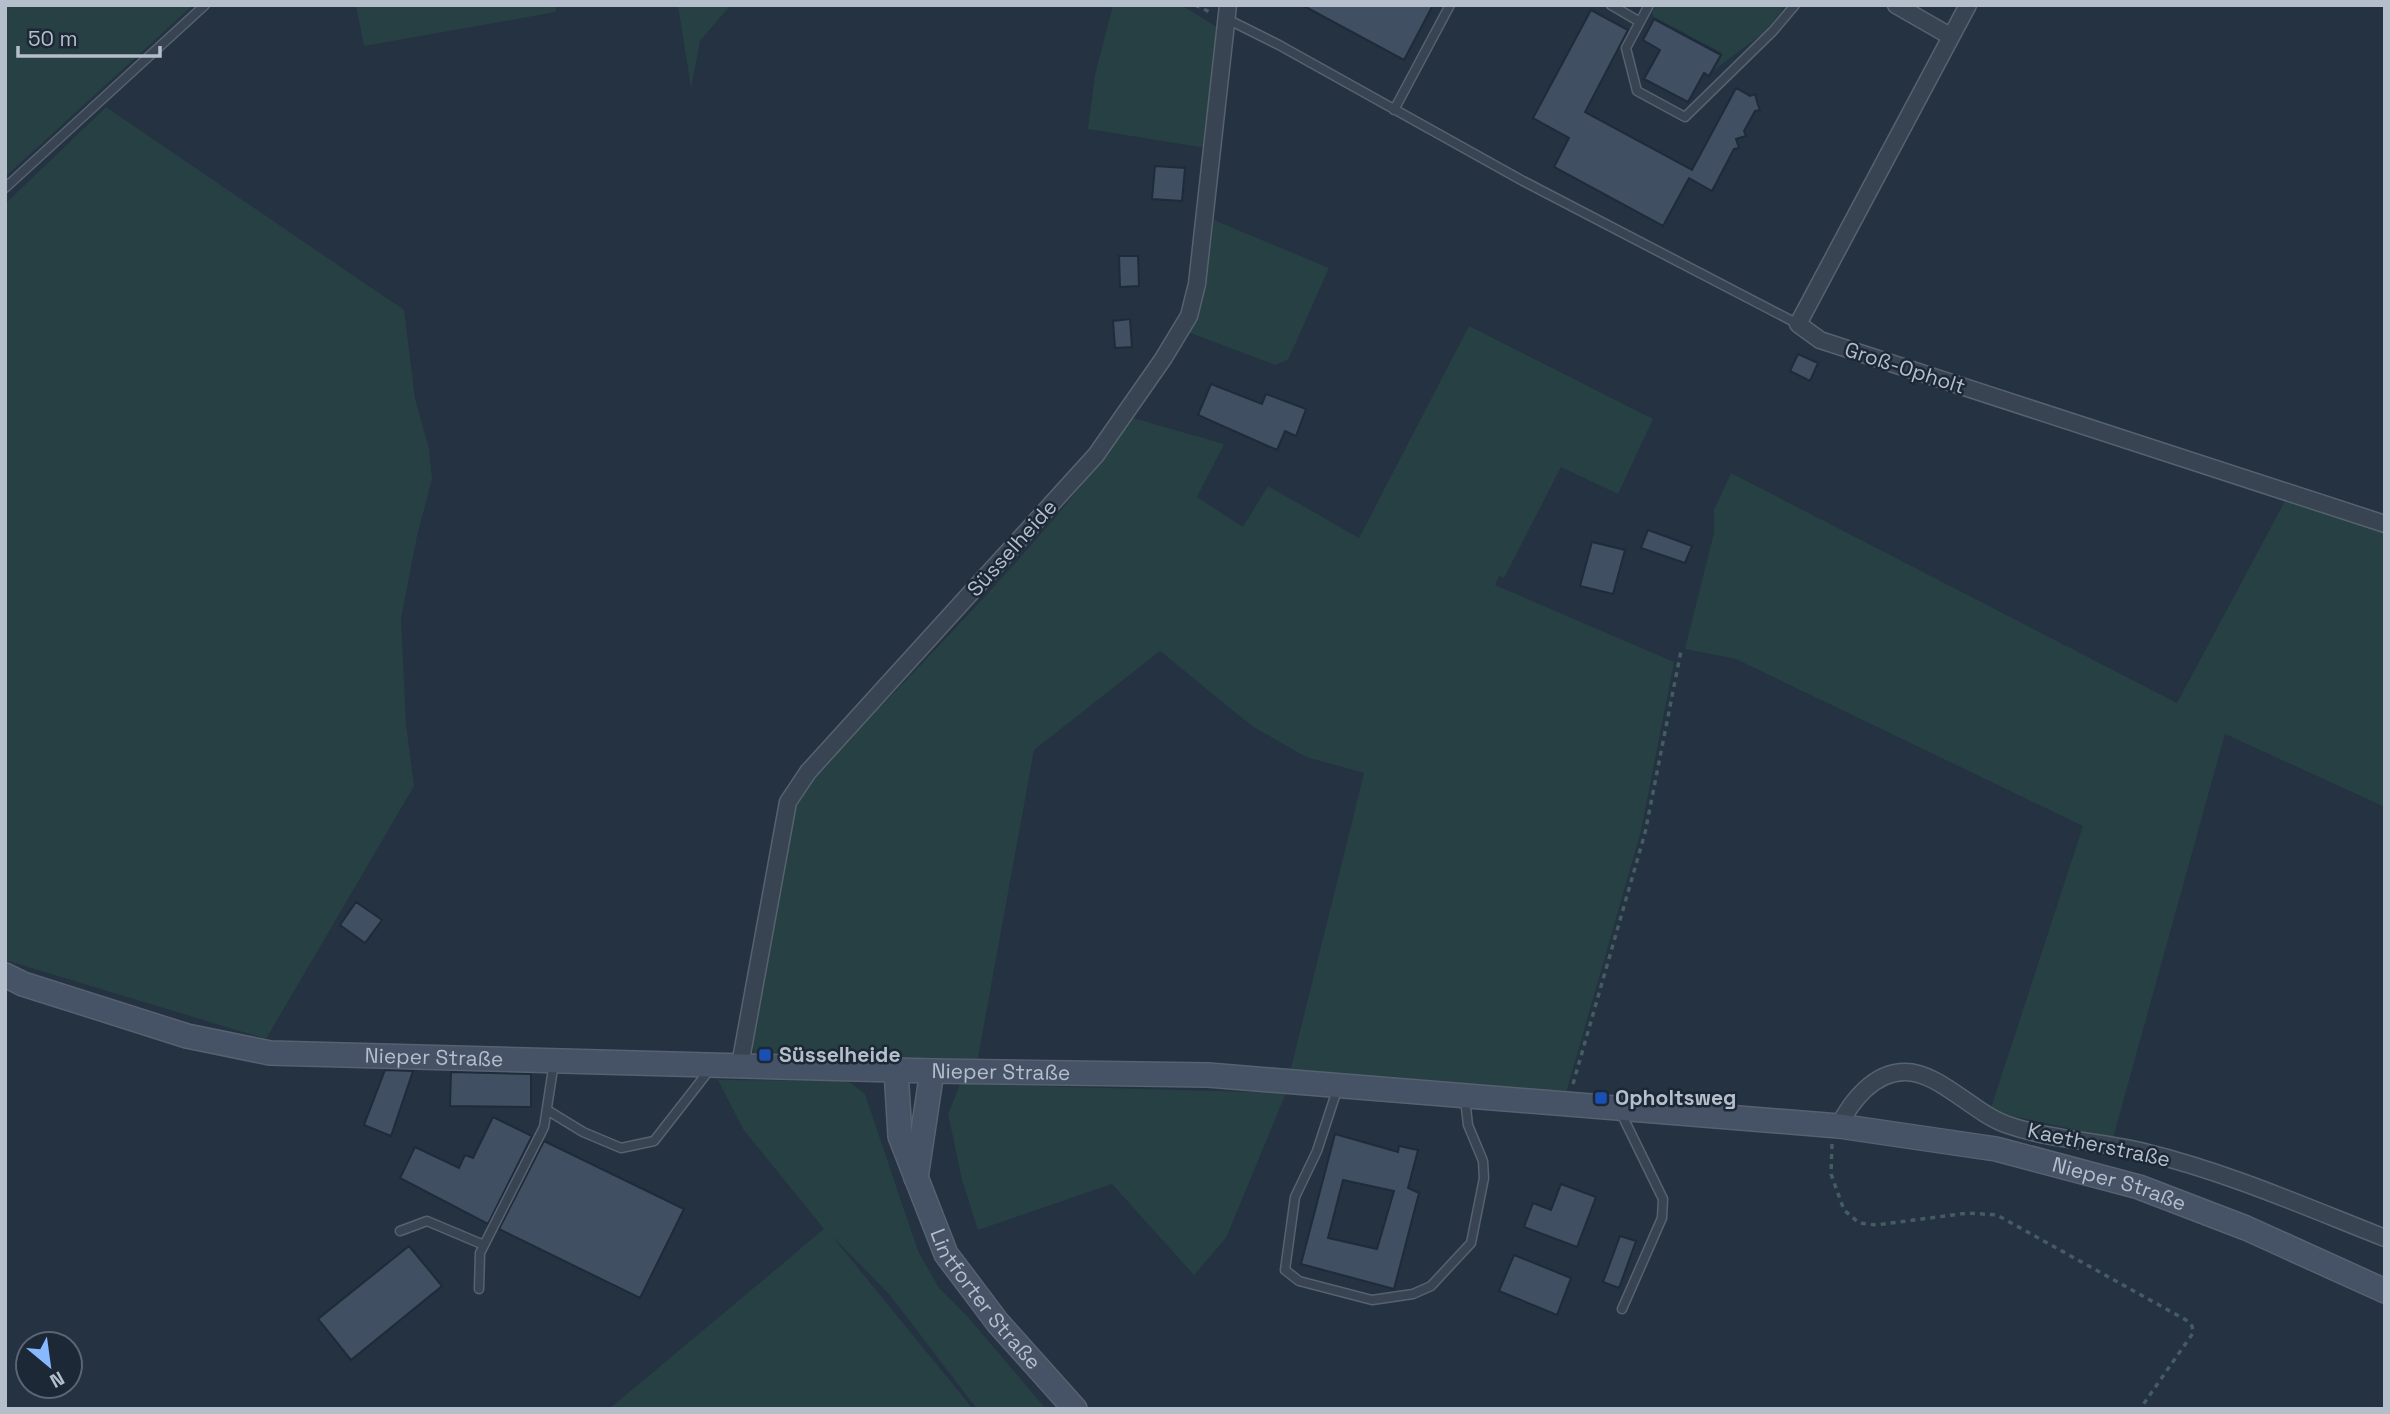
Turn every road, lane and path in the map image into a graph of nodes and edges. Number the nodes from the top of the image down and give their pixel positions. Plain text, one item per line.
1 (205, 5) edge
2 (1450, 5) edge
3 (1611, 5) edge
4 (1649, 5) edge
5 (1795, 5) edge
6 (1896, 5) edge
7 (1968, 5) edge
8 (1227, 12) edge
9 (1640, 22) junction
10 (1950, 36) junction
11 (1394, 110) junction
12 (5, 188) edge
13 (1798, 324) junction
14 (2385, 524) edge
15 (1681, 651) dead end
16 (5, 975) edge
17 (554, 1059) junction
18 (714, 1064) junction
19 (740, 1065) junction
20 (895, 1070) junction
21 (932, 1071) junction
22 (1338, 1084) junction
23 (1465, 1094) junction
24 (1567, 1103) junction
25 (1618, 1107) junction
26 (547, 1110) junction
27 (1839, 1126) junction
28 (916, 1178) junction
29 (400, 1231) dead end
30 (2385, 1238) edge
31 (484, 1245) junction
32 (479, 1289) dead end
33 (2385, 1291) edge
34 (1622, 1309) dead end
35 (1074, 1409) edge
36 (2140, 1409) edge

1 - 12 lane
2 - 11 lane
3 - 9 lane
4 - 9 lane
5 - 9 lane
6 - 10 street
7 - 10 street
8 - 11 lane
8 - 19 street, Süsselheide
10 - 13 street
11 - 13 lane
13 - 14 street, Groß-Opholt
15 - 24 path
16 - 17 street, Nieper Straße
17 - 18 street, Nieper Straße
17 - 26 lane
18 - 19 street, Nieper Straße
18 - 26 lane
19 - 20 street, Nieper Straße
20 - 21 street, Nieper Straße
20 - 28 street, Lintforter Straße
21 - 22 street, Nieper Straße
21 - 28 street
22 - 23 street, Nieper Straße
22 - 23 lane
23 - 24 street, Nieper Straße
24 - 25 street, Nieper Straße
25 - 27 street, Nieper Straße
25 - 34 lane
26 - 31 lane
27 - 30 street, Kaetherstraße
27 - 33 street, Nieper Straße
27 - 36 path
28 - 35 street, Lintforter Straße
29 - 31 lane
31 - 32 lane

